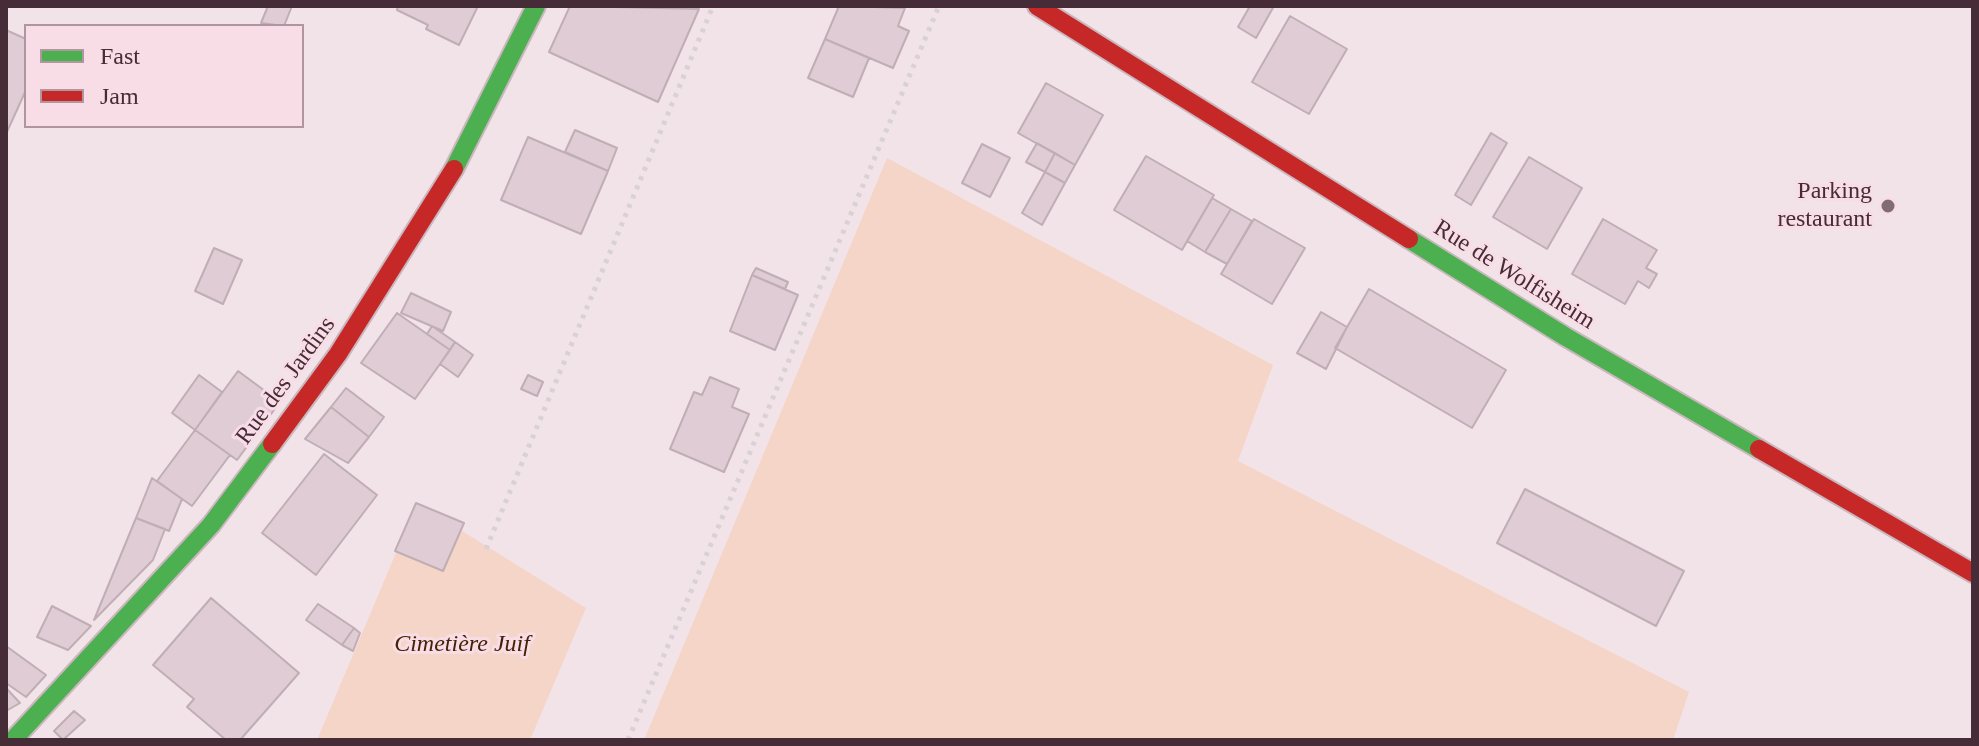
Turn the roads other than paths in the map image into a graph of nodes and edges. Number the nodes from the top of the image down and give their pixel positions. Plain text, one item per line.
1 (536, 6) edge
2 (1037, 6) edge
3 (1973, 573) edge
4 (13, 740) edge

1 - 4 street, Rue des Jardins
2 - 3 street, Rue de Wolfisheim

